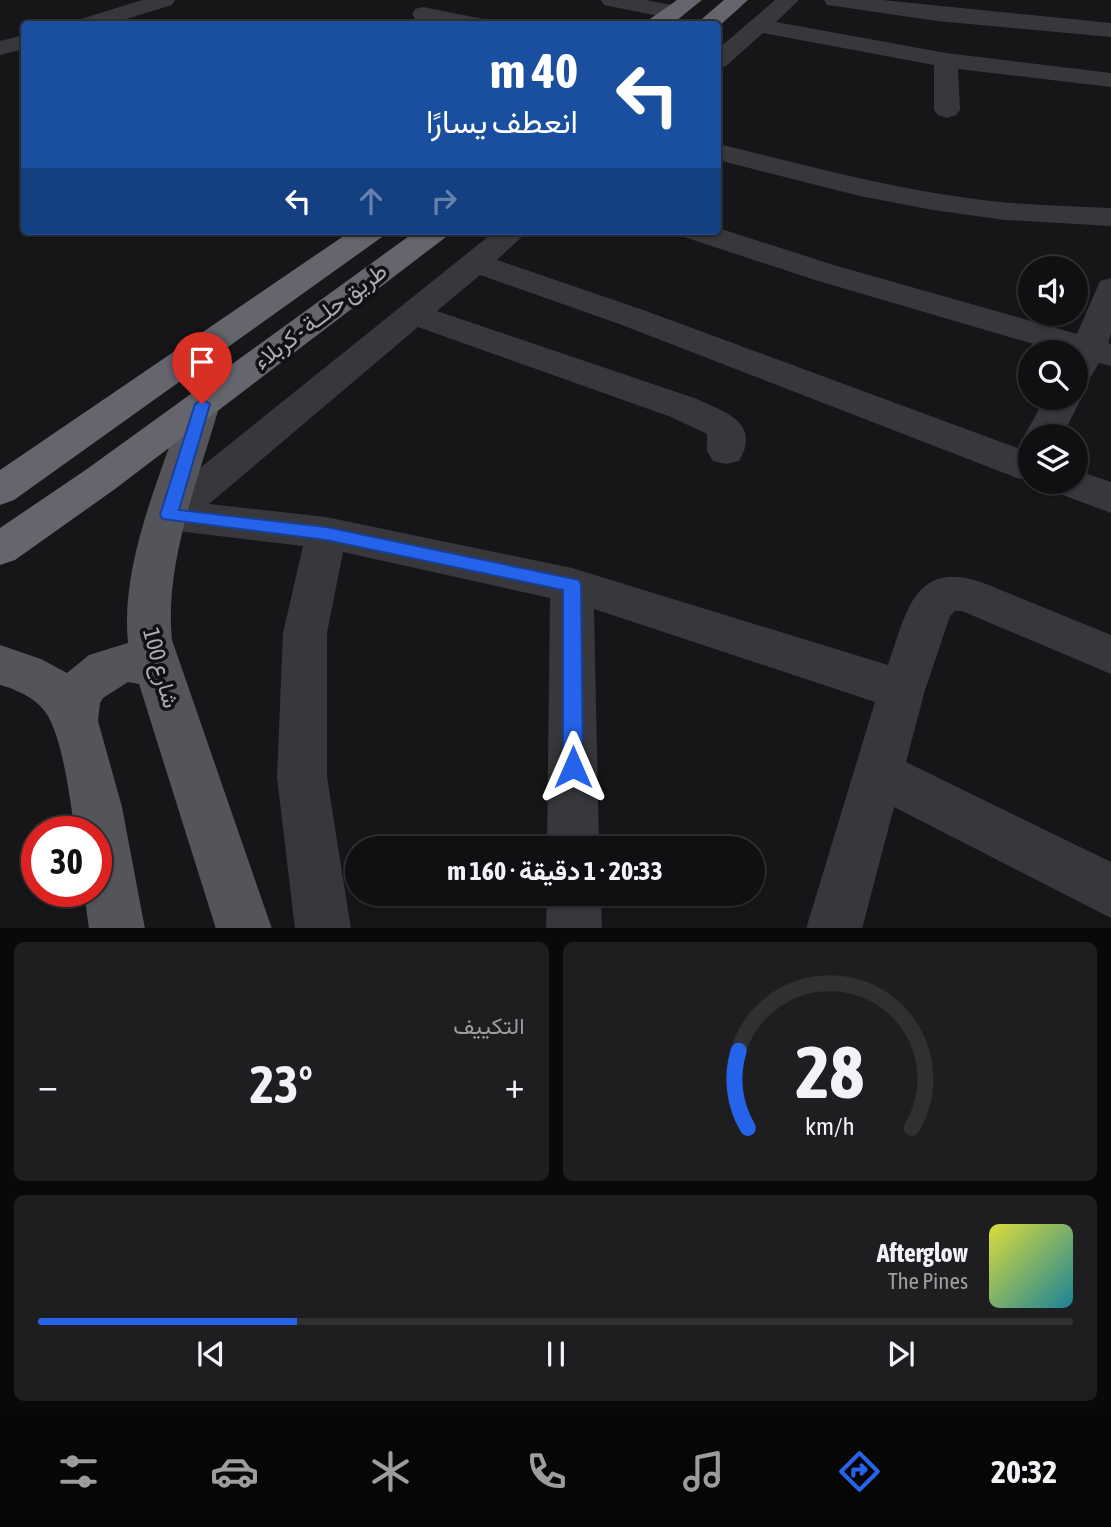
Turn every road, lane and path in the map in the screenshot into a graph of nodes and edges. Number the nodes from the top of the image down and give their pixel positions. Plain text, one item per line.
1 (164, 0) edge
2 (612, 0) edge
3 (737, 0) edge
4 (788, 0) edge
5 (835, 0) edge
6 (675, 12) edge
7 (423, 14) dead end
8 (98, 21) edge
9 (459, 21) edge
10 (711, 21) edge
11 (760, 26) junction
12 (1111, 30) edge
13 (21, 43) edge
14 (0, 48) edge
15 (721, 58) edge
16 (946, 60) junction
17 (1111, 80) edge
18 (947, 110) dead end
19 (721, 153) edge
20 (1111, 217) edge
21 (365, 235) edge
22 (430, 235) edge
23 (508, 235) edge
24 (707, 235) edge
25 (474, 262) junction
26 (1111, 288) edge
27 (411, 313) junction
28 (1092, 358) edge
29 (202, 404) junction
30 (726, 451) dead end
31 (1018, 452) edge
32 (1088, 489) edge
33 (0, 490) edge
34 (1111, 498) edge
35 (169, 515) junction
36 (326, 533) junction
37 (0, 549) edge
38 (572, 585) junction
39 (1111, 655) edge
40 (0, 665) edge
41 (161, 676) junction
42 (902, 690) junction
43 (75, 719) junction
44 (880, 774) junction
45 (573, 836) edge
46 (1111, 891) edge
47 (573, 906) edge
48 (117, 928) edge
49 (244, 928) edge
50 (323, 928) edge
51 (574, 928) edge
52 (835, 928) edge

1 - 8 street
2 - 6 street
3 - 10 highway
4 - 11 street
5 - 12 street
7 - 9 street
11 - 15 street
11 - 16 street
13 - 14 street
16 - 17 street
16 - 18 street
19 - 20 street
21 - 33 highway, طريق حلــة - كربلاء
22 - 29 highway, طريق حلــة - كربلاء
23 - 25 street
24 - 28 street
25 - 27 street
25 - 31 street
26 - 28 street
27 - 30 street
27 - 35 street
29 - 35 main road, شارع 100
29 - 37 highway, طريق حلــة - كربلاء
32 - 34 street
35 - 36 street
35 - 41 main road, شارع 100
36 - 38 street
36 - 50 street
38 - 42 street
38 - 45 street
39 - 42 street
40 - 43 main road
41 - 43 main road
41 - 49 main road, شارع 100
42 - 44 street
43 - 48 main road
44 - 46 street
44 - 52 street
47 - 51 street

